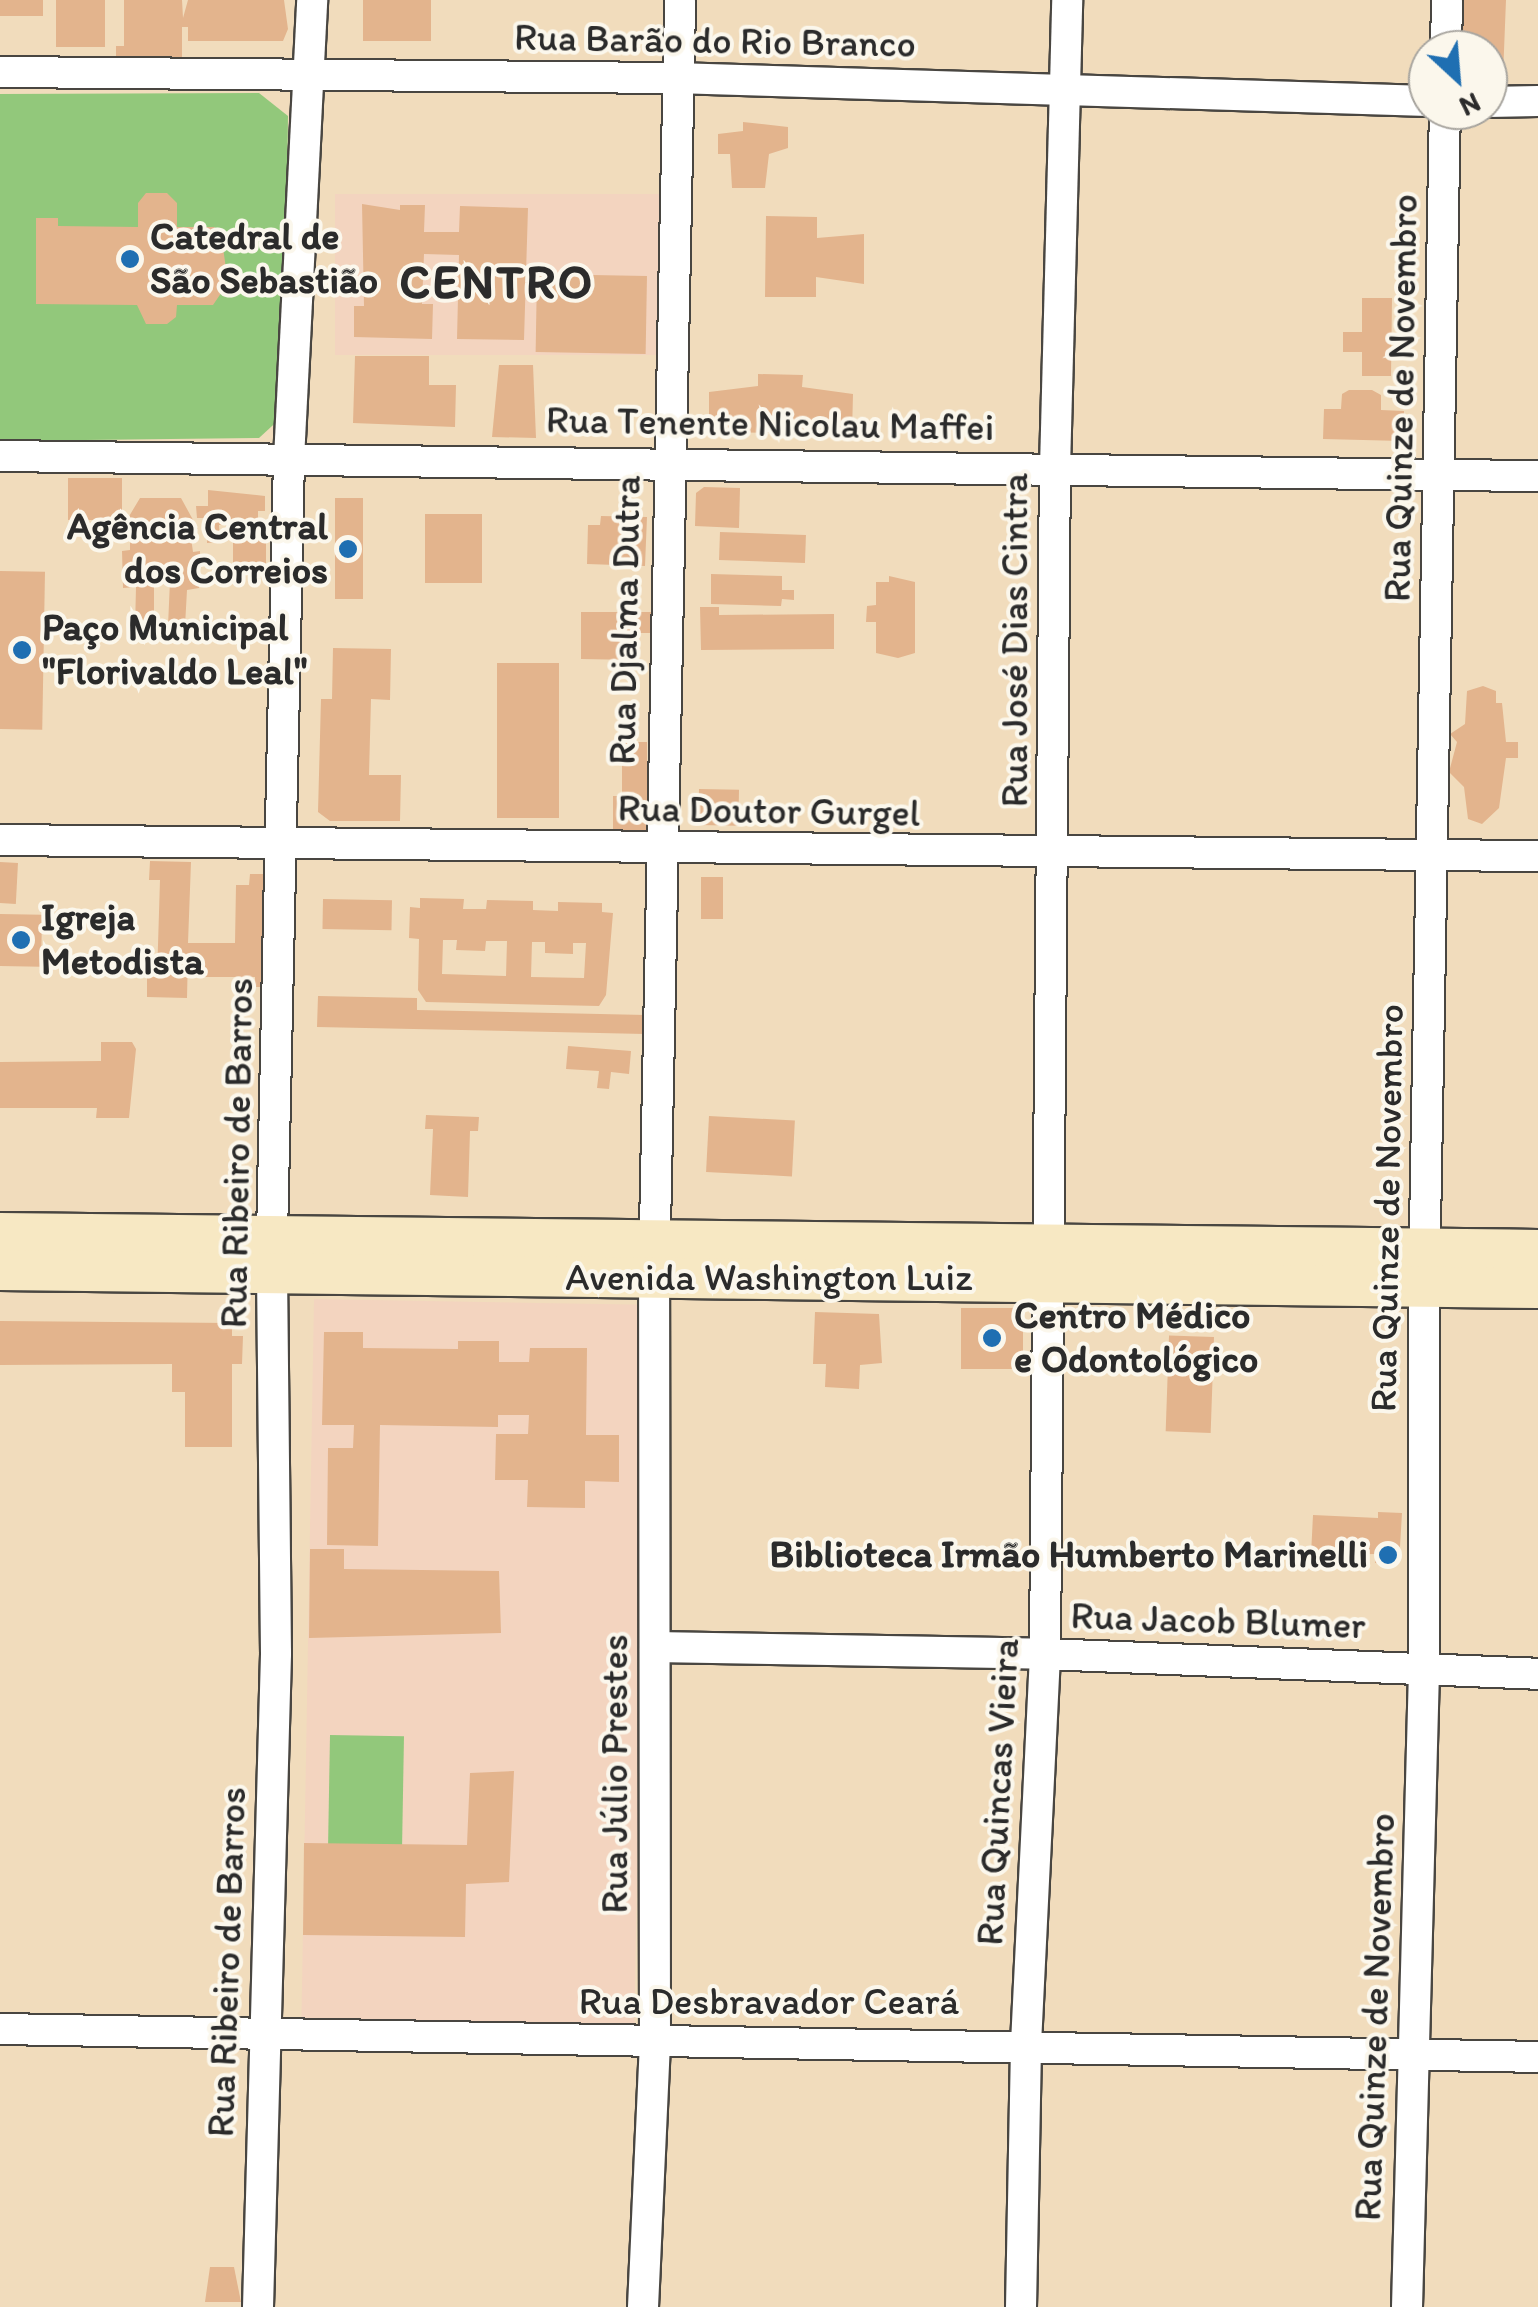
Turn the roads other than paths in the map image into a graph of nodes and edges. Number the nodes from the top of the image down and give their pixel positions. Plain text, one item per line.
1 (312, 0) edge
2 (680, 0) edge
3 (1067, 0) edge
4 (1447, 0) edge
5 (1446, 30) edge
6 (0, 72) edge
7 (310, 78) junction
8 (675, 78) junction
9 (1064, 88) junction
10 (1408, 100) edge
11 (1538, 101) edge
12 (1508, 102) edge
13 (1445, 130) edge
14 (0, 456) edge
15 (288, 459) junction
16 (667, 462) junction
17 (1055, 468) junction
18 (1442, 474) junction
19 (1538, 476) edge
20 (282, 839) junction
21 (0, 840) edge
22 (663, 852) junction
23 (1054, 853) junction
24 (1430, 855) junction
25 (1538, 856) edge
26 (0, 1233) edge
27 (1538, 1250) edge
28 (273, 1255) junction
29 (655, 1260) junction
30 (1050, 1263) junction
31 (1425, 1266) junction
32 (0, 1270) edge
33 (1538, 1288) edge
34 (655, 1647) junction
35 (1045, 1654) junction
36 (1424, 1669) junction
37 (1538, 1674) edge
38 (0, 2029) edge
39 (264, 2034) junction
40 (655, 2044) junction
41 (1026, 2044) junction
42 (1416, 2056) junction
43 (1538, 2057) edge
44 (258, 2307) edge
45 (643, 2307) edge
46 (1022, 2307) edge
47 (1407, 2307) edge

1 - 7 street, Rua Ribeiro de Barros
2 - 8 street, Rua Djalma Dutra
3 - 9 street, Rua José Dias Cintra
4 - 5 street
6 - 7 street, Rua Barão do Rio Branco
7 - 8 street, Rua Barão do Rio Branco
7 - 15 street, Rua Ribeiro de Barros
8 - 9 street, Rua Barão do Rio Branco
8 - 16 street, Rua Djalma Dutra
9 - 10 street, Rua Barão do Rio Branco
9 - 17 street, Rua José Dias Cintra
11 - 12 street
13 - 18 street, Rua Quinze de Novembro
14 - 15 street, Rua Tenente Nicolau Maffei
15 - 16 street, Rua Tenente Nicolau Maffei
15 - 20 street, Rua Ribeiro de Barros
16 - 17 street, Rua Tenente Nicolau Maffei
16 - 22 street, Rua Djalma Dutra
17 - 18 street, Rua Tenente Nicolau Maffei
17 - 23 street, Rua José Dias Cintra
18 - 19 street, Rua Tenente Nicolau Maffei
18 - 24 street, Rua Quinze de Novembro
20 - 21 street, Rua Doutor Gurgel
20 - 22 street, Rua Doutor Gurgel
20 - 28 street, Rua Ribeiro de Barros
22 - 23 street, Rua Doutor Gurgel
22 - 29 street, Rua Djalma Dutra
23 - 24 street, Rua Doutor Gurgel
23 - 30 street, Rua José Dias Cintra
24 - 25 street, Rua Doutor Gurgel
24 - 31 street, Rua Quinze de Novembro
26 - 28 main road, Avenida Washington Luiz
27 - 31 main road, Avenida Washington Luiz
28 - 29 main road, Avenida Washington Luiz
28 - 32 main road, Avenida Washington Luiz
28 - 39 street, Rua Ribeiro de Barros
29 - 30 main road, Avenida Washington Luiz
29 - 34 street, Rua Júlio Prestes
30 - 31 main road, Avenida Washington Luiz
30 - 35 street, Rua Quincas Vieira
31 - 33 main road, Avenida Washington Luiz
31 - 36 street, Rua Quinze de Novembro
34 - 35 street, Rua Jacob Blumer
34 - 40 street, Rua Júlio Prestes
35 - 36 street, Rua Jacob Blumer
35 - 41 street, Rua Quincas Vieira
36 - 37 street, Rua Jacob Blumer
36 - 42 street, Rua Quinze de Novembro
38 - 39 street, Rua Desbravador Ceará
39 - 40 street, Rua Desbravador Ceará
39 - 44 street, Rua Ribeiro de Barros
40 - 41 street, Rua Desbravador Ceará
40 - 45 street, Rua Júlio Prestes
41 - 42 street, Rua Desbravador Ceará
41 - 46 street, Rua Quincas Vieira
42 - 43 street, Rua Desbravador Ceará
42 - 47 street, Rua Quinze de Novembro

